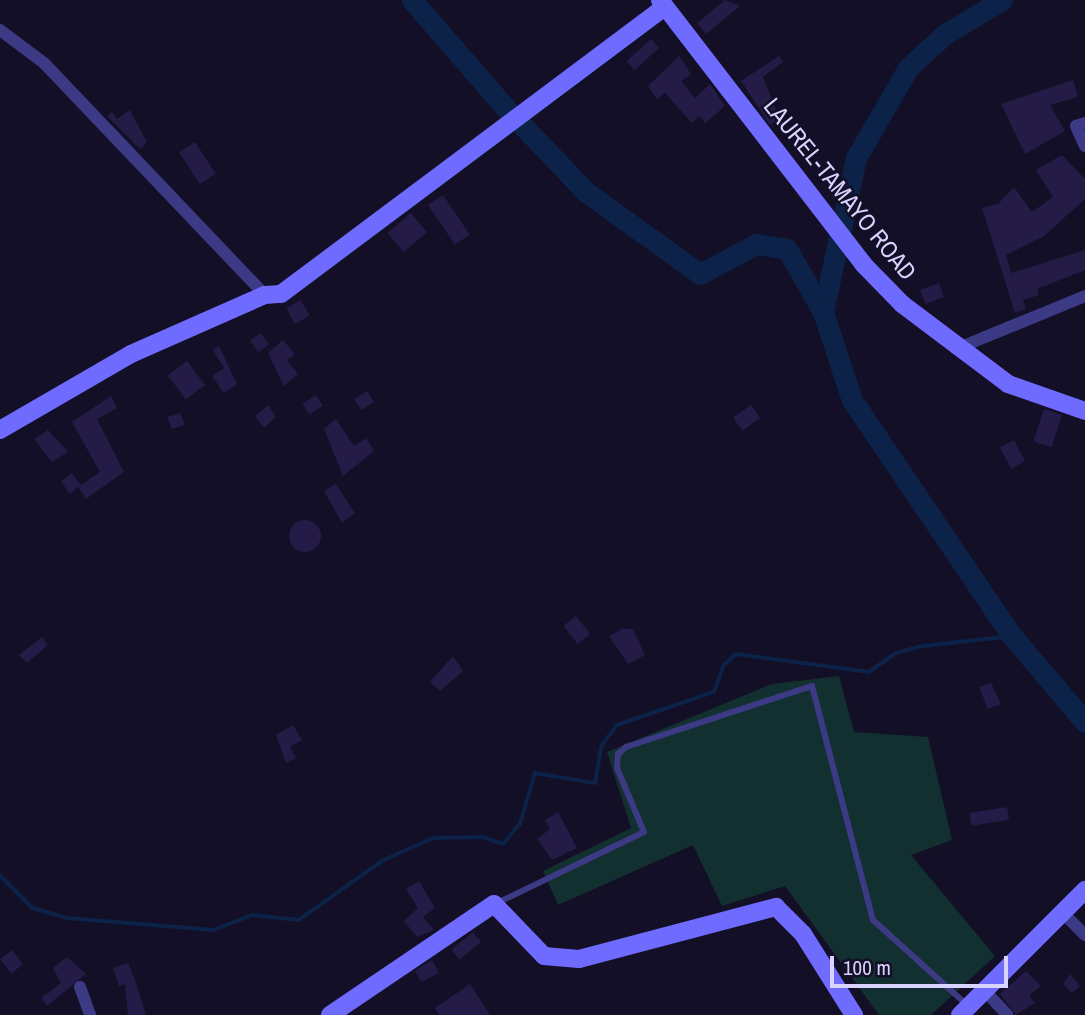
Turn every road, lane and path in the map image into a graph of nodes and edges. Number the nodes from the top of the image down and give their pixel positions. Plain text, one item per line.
1 (662, 3) edge
2 (0, 30) edge
3 (1085, 123) edge
4 (1085, 146) edge
5 (265, 295) junction
6 (1085, 296) edge
7 (956, 349) junction
8 (1085, 411) edge
9 (0, 430) edge
10 (1085, 890) edge
11 (494, 904) junction
12 (1063, 913) junction
13 (1085, 935) edge
14 (80, 987) dead end
15 (985, 991) junction
16 (964, 1011) edge
17 (90, 1015) edge
18 (330, 1015) edge
19 (854, 1015) edge
20 (1007, 1015) edge

1 - 5 street
1 - 7 street, LAUREL-TAMAYO ROAD
2 - 5 street
3 - 4 street
5 - 9 street
6 - 7 street
7 - 8 street, LAUREL-TAMAYO ROAD
10 - 12 street
11 - 16 lane
11 - 18 street
11 - 19 street
12 - 13 street
12 - 15 street
14 - 17 street
15 - 16 street
15 - 20 street

